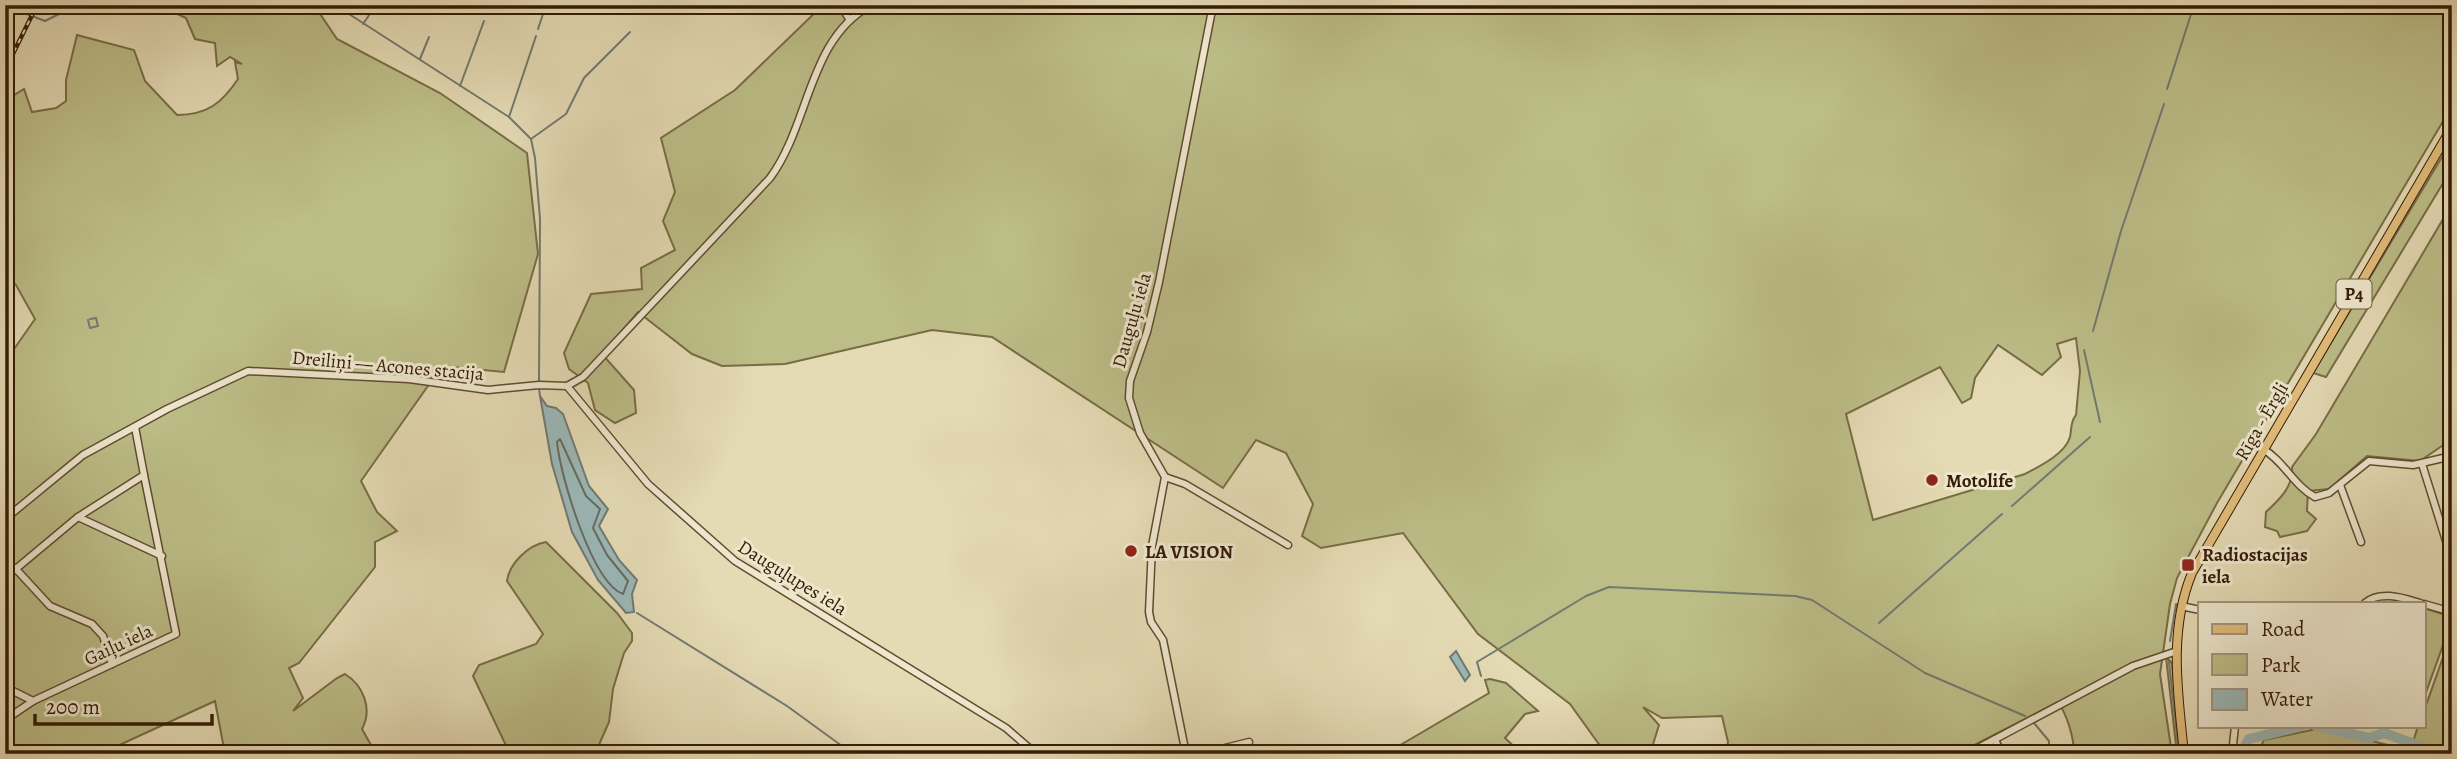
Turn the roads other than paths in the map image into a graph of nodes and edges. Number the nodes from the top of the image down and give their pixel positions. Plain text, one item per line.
1 (841, 5) edge
2 (872, 5) edge
3 (1213, 5) edge
4 (849, 19) junction
5 (2452, 127) edge
6 (567, 386) junction
7 (135, 427) junction
8 (2263, 449) junction
9 (2452, 456) edge
10 (2422, 464) junction
11 (144, 475) junction
12 (1165, 477) junction
13 (2340, 485) junction
14 (78, 517) junction
15 (5, 519) edge
16 (2361, 542) dead end
17 (1287, 545) dead end
18 (162, 556) junction
19 (2452, 560) edge
20 (15, 568) junction
21 (5, 578) edge
22 (2367, 602) edge
23 (2415, 602) edge
24 (2426, 605) edge
25 (2181, 606) junction
26 (2198, 610) edge
27 (2452, 612) edge
28 (2177, 651) junction
29 (112, 664) junction
30 (5, 687) edge
31 (33, 701) junction
32 (5, 720) edge
33 (2235, 728) edge
34 (1995, 739) junction
35 (1250, 742) dead end
36 (2233, 745) dead end
37 (1036, 754) edge
38 (1186, 754) edge
39 (1201, 754) edge
40 (1967, 754) edge
41 (2001, 754) edge
42 (2185, 754) edge

1 - 4 street
2 - 4 street
3 - 12 street, Dauguļu iela
4 - 6 street
5 - 8 main road, Rīga - Ērgļi / P4
6 - 7 street, Dreiliņi — Acones stacija
6 - 37 street, Dauguļupes iela
7 - 11 street, Gaiļu iela
7 - 15 street, Dreiliņi — Acones stacija
8 - 13 street
8 - 25 main road, Rīga - Ērgļi / P4
9 - 10 street
10 - 13 street
10 - 19 street
11 - 14 street
11 - 18 street, Gaiļu iela
12 - 17 street
12 - 38 street
13 - 16 street
14 - 18 street
14 - 20 street
18 - 29 street, Gaiļu iela
20 - 21 street
20 - 29 street
22 - 23 street
24 - 27 street
25 - 26 street
25 - 28 main road, Rīga - Ērgļi / P4
28 - 34 street
28 - 42 main road, Rīga - Ērgļi / P4
29 - 31 street, Gaiļu iela
30 - 31 street
31 - 32 street, Gaiļu iela
33 - 36 street
34 - 40 street
34 - 41 street
35 - 39 street

